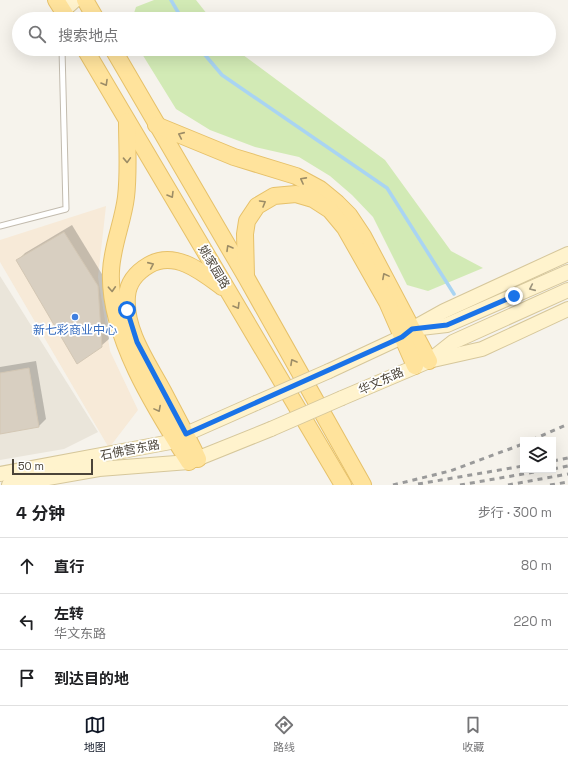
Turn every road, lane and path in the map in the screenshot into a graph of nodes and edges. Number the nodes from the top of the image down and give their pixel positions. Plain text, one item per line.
1 (75, 0) edge
2 (86, 0) edge
3 (63, 10) edge
4 (92, 12) edge
5 (62, 56) edge
6 (89, 56) edge
7 (117, 56) edge
8 (127, 121) junction
9 (156, 125) junction
10 (0, 226) edge
11 (568, 254) edge
12 (568, 272) edge
13 (246, 277) junction
14 (568, 290) edge
15 (228, 291) junction
16 (568, 309) edge
17 (407, 333) junction
18 (422, 363) junction
19 (181, 438) junction
20 (194, 460) junction
21 (0, 474) edge
22 (9, 485) edge
23 (343, 485) edge
24 (363, 485) edge

1 - 3 main road
2 - 4 main road
5 - 10 lane
6 -> 8 main road, 姚家园路
7 - 9 main road, 姚家园路
8 -> 15 main road, 姚家园路
8 -> 19 main road
13 -> 9 main road, 姚家园路
17 -> 9 main road
11 - 17 main road
12 -> 17 main road
13 -> 17 main road
24 -> 13 main road, 姚家园路
14 - 18 main road, 华文东路
19 -> 15 main road
15 -> 23 main road, 姚家园路
16 - 18 main road
17 - 18 main road
17 - 19 main road, bridge
18 - 20 main road, 华文东路, bridge
19 - 20 main road
19 - 21 main road, 石佛营东路
20 - 22 main road, 石佛营东路

